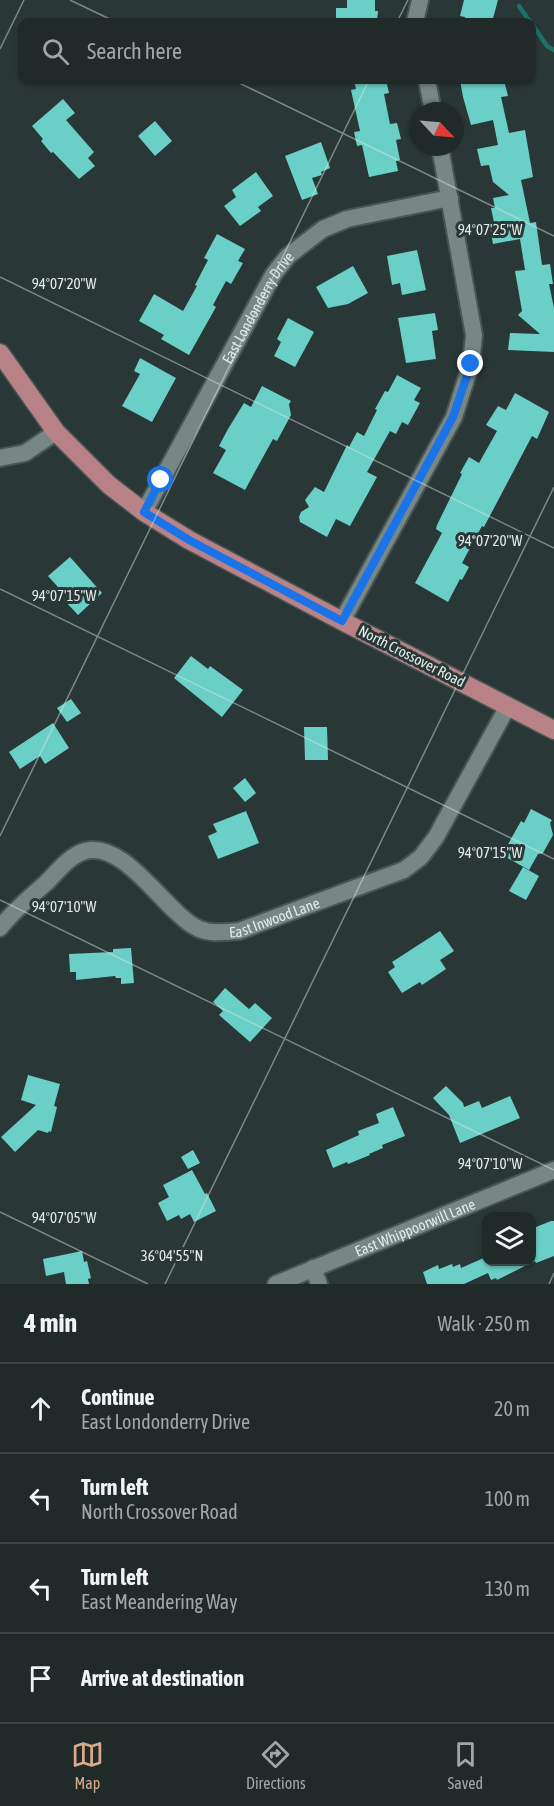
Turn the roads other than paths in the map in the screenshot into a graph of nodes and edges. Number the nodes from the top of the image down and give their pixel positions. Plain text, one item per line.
1 (420, 0) edge
2 (417, 18) edge
3 (428, 84) edge
4 (431, 102) edge
5 (442, 156) edge
6 (450, 198) junction
7 (0, 353) edge
8 (56, 432) junction
9 (0, 458) edge
10 (144, 512) junction
11 (342, 621) junction
12 (508, 706) junction
13 (554, 730) edge
14 (0, 928) edge
15 (554, 1170) edge
16 (316, 1276) edge
17 (276, 1284) edge

1 - 2 street
3 - 4 street
5 - 6 street
6 - 10 street, East Londonderry Drive
6 - 11 street
7 - 8 main road, North Crossover Road
8 - 9 street
8 - 10 main road, North Crossover Road
10 - 11 main road, North Crossover Road
11 - 12 main road, North Crossover Road
12 - 13 main road, North Crossover Road
12 - 14 street, East Inwood Lane
15 - 16 street, East Whippoorwill Lane
16 - 17 street, East Whippoorwill Lane

